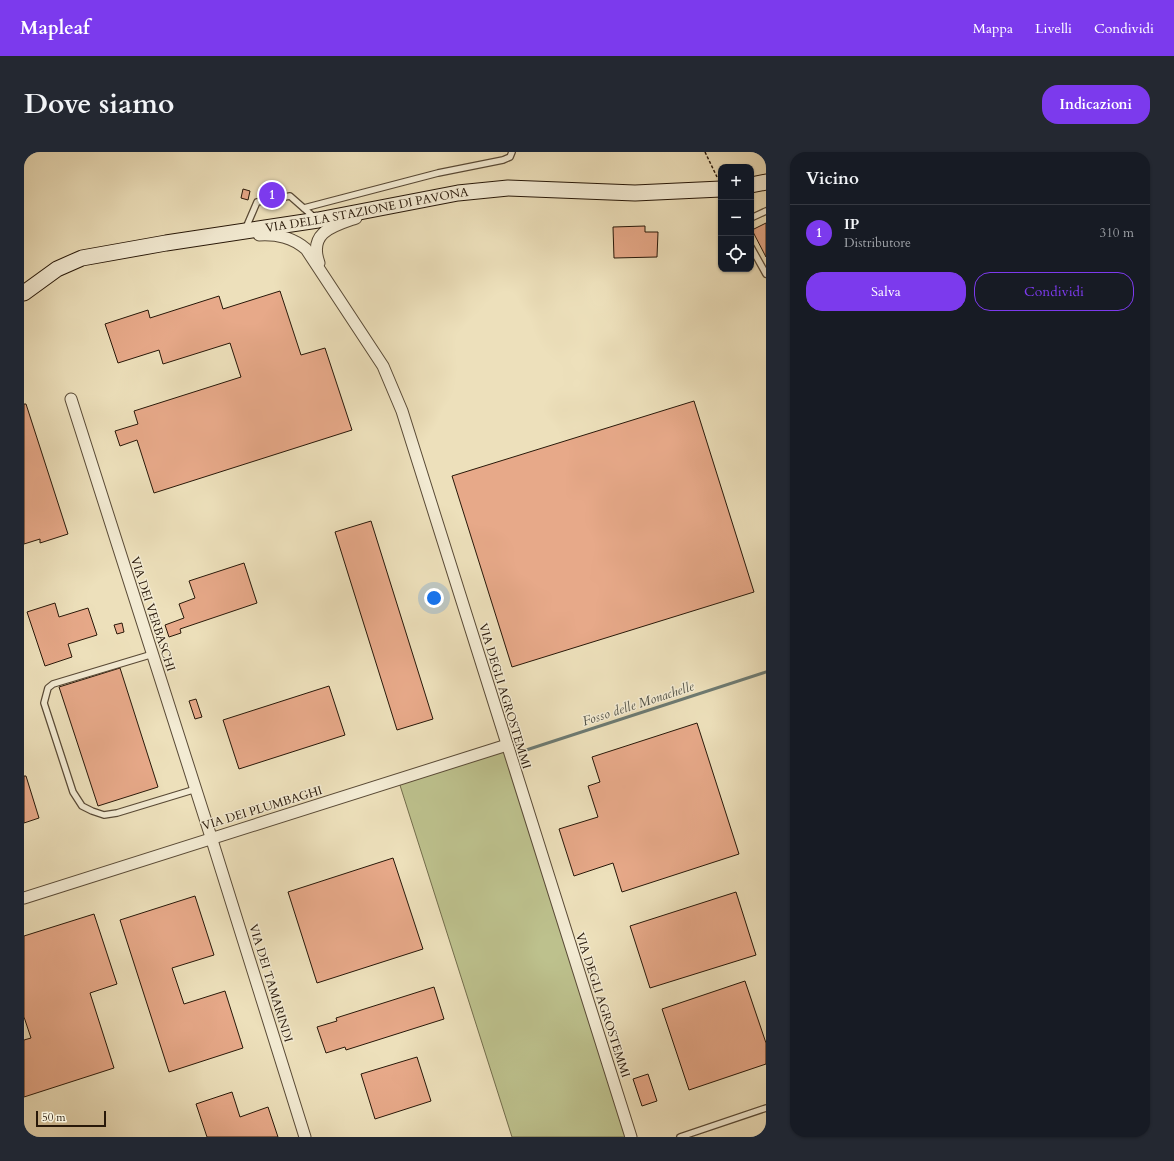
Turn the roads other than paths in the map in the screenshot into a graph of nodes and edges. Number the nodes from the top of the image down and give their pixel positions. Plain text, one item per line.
1 (512, 152) edge
2 (766, 182) edge
3 (754, 184) edge
4 (718, 185) edge
5 (304, 208) junction
6 (381, 209) junction
7 (766, 211) edge
8 (754, 217) edge
9 (318, 220) junction
10 (244, 232) junction
11 (202, 237) junction
12 (754, 252) edge
13 (766, 274) edge
14 (325, 276) junction
15 (24, 293) edge
16 (71, 399) dead end
17 (153, 654) junction
18 (507, 746) junction
19 (196, 789) junction
20 (211, 838) junction
21 (24, 898) edge
22 (766, 1108) edge
23 (305, 1137) edge
24 (631, 1137) edge
25 (680, 1137) edge

1 - 5 lane
2 - 3 main road
4 - 6 main road, VIA DELLA STAZIONE DI PAVONA
5 - 9 lane
5 - 10 lane
6 - 9 main road, VIA DELLA STAZIONE DI PAVONA
6 - 14 street, VIA DEGLI AGROSTEMMI
7 - 8 lane
9 - 10 main road, VIA DELLA STAZIONE DI PAVONA
10 - 11 main road, VIA DELLA STAZIONE DI PAVONA
11 - 14 street, VIA DEGLI AGROSTEMMI
11 - 15 main road, VIA DELLA STAZIONE DI PAVONA
12 - 13 lane
14 - 18 street, VIA DEGLI AGROSTEMMI
16 - 17 street, VIA DEI VERBASCHI
17 - 19 street, VIA DEI VERBASCHI
17 - 19 lane
18 - 20 street, VIA DEI PLUMBAGHI
18 - 24 street, VIA DEGLI AGROSTEMMI
19 - 20 street, VIA DEI VERBASCHI
20 - 21 street, VIA DEI PLUMBAGHI
20 - 23 street, VIA DEI TAMARINDI
22 - 25 lane

